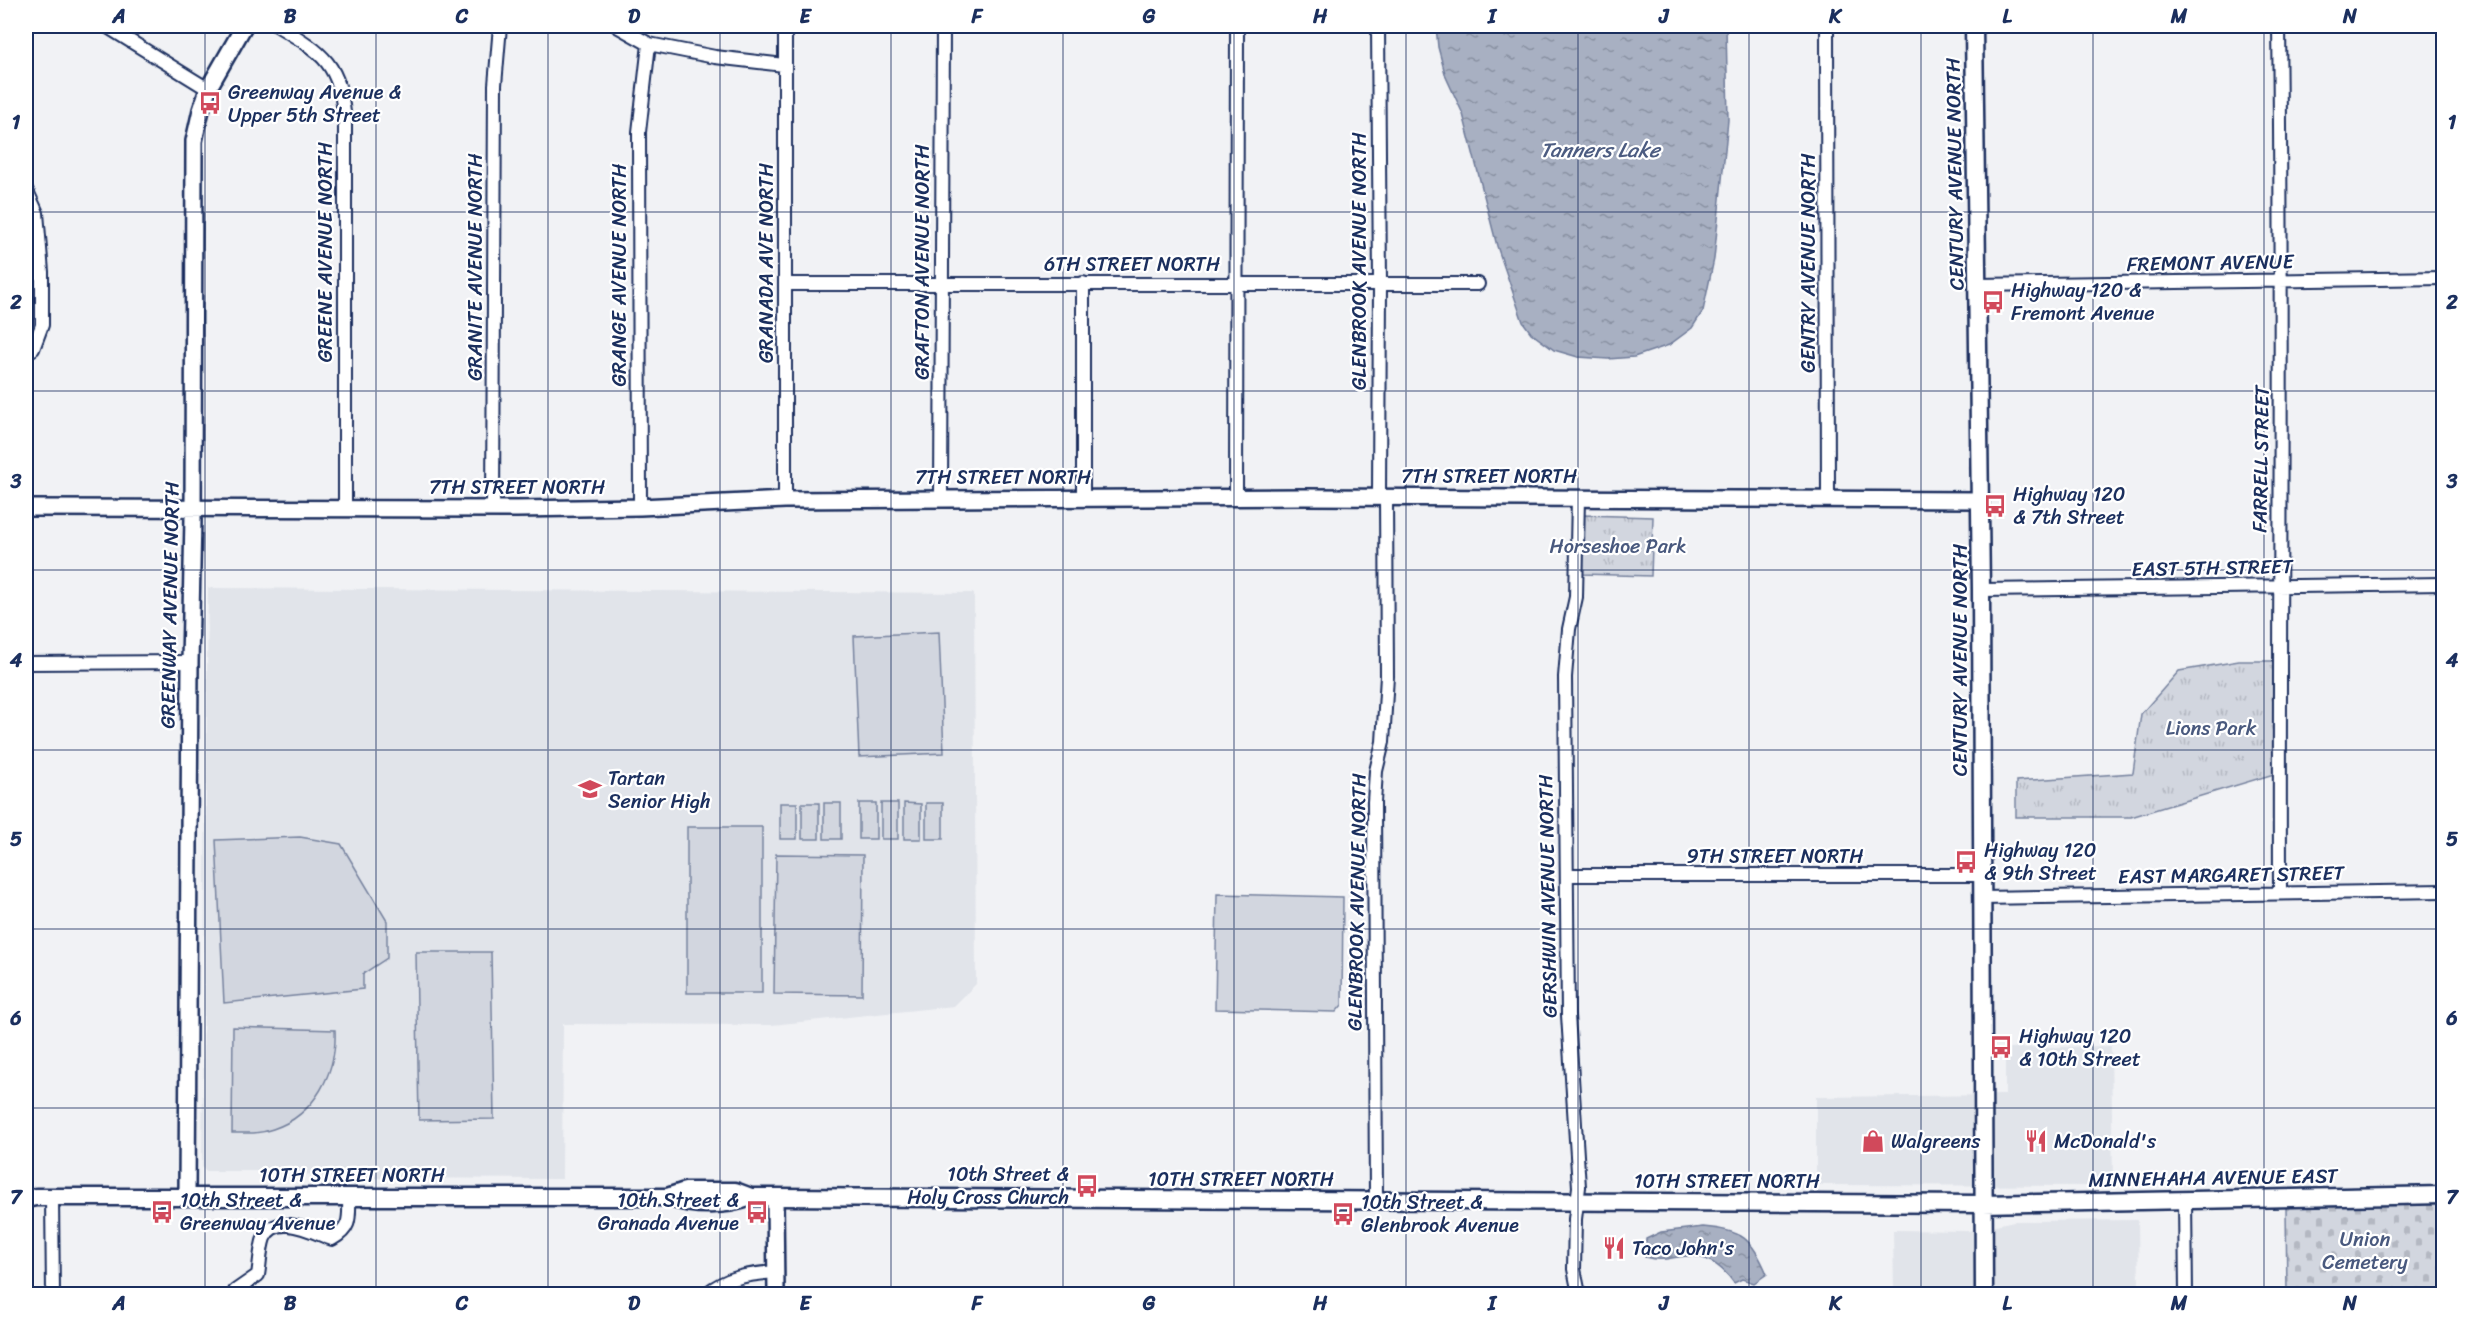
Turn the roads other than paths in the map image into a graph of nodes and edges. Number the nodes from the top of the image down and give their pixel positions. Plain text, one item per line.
1 (106, 26) edge
2 (244, 26) edge
3 (278, 26) edge
4 (500, 26) edge
5 (616, 26) edge
6 (785, 26) edge
7 (943, 26) edge
8 (1237, 26) edge
9 (1378, 26) edge
10 (1827, 26) edge
11 (1974, 26) edge
12 (2278, 26) edge
13 (649, 44) junction
14 (784, 65) junction
15 (208, 89) junction
16 (26, 189) edge
17 (2444, 278) edge
18 (2282, 282) junction
19 (941, 283) junction
20 (1380, 283) junction
21 (786, 284) junction
22 (1083, 284) junction
23 (1478, 284) dead end
24 (1236, 285) junction
25 (1978, 285) junction
26 (26, 352) edge
27 (1382, 496) junction
28 (1236, 497) junction
29 (1578, 497) junction
30 (1083, 498) junction
31 (941, 499) junction
32 (785, 500) junction
33 (1828, 500) junction
34 (1980, 500) junction
35 (640, 507) junction
36 (26, 508) edge
37 (193, 508) junction
38 (345, 508) junction
39 (493, 509) junction
40 (2444, 584) edge
41 (2279, 587) junction
42 (1981, 590) junction
43 (190, 662) junction
44 (26, 663) edge
45 (1568, 875) junction
46 (1982, 875) junction
47 (2444, 891) edge
48 (2280, 893) junction
49 (1982, 898) junction
50 (2444, 1195) edge
51 (187, 1196) junction
52 (349, 1196) junction
53 (35, 1197) edge
54 (775, 1197) junction
55 (2185, 1199) junction
56 (1376, 1200) junction
57 (1577, 1201) junction
58 (1983, 1204) junction
59 (776, 1272) junction
60 (235, 1291) dead end
61 (53, 1294) edge
62 (705, 1294) edge
63 (776, 1294) edge
64 (1579, 1294) edge
65 (1984, 1294) edge
66 (2186, 1294) edge

1 - 15 street
2 - 15 street, GREENWAY AVENUE NORTH
3 - 38 street, GREENE AVENUE NORTH
4 - 39 street, GRANITE AVENUE NORTH
5 - 13 street
6 - 14 street, GRANADA AVE NORTH
7 - 19 street, GRAFTON AVENUE NORTH
8 - 24 street
9 - 20 street, GLENBROOK AVENUE NORTH
10 - 33 street, GENTRY AVENUE NORTH
11 - 25 main road, CENTURY AVENUE NORTH
12 - 18 street, FARRELL STREET
13 - 14 street
13 - 35 street, GRANGE AVENUE NORTH
14 - 21 street, GRANADA AVE NORTH
15 - 37 street, GREENWAY AVENUE NORTH
16 - 26 street
17 - 18 street, FREMONT AVENUE
18 - 25 street, FREMONT AVENUE
18 - 41 street, FARRELL STREET
19 - 21 street, 6TH STREET NORTH
19 - 22 street, 6TH STREET NORTH
19 - 31 street, GRAFTON AVENUE NORTH
20 - 23 street, 6TH STREET NORTH
20 - 24 street, 6TH STREET NORTH
20 - 27 street, GLENBROOK AVENUE NORTH
21 - 32 street, GRANADA AVE NORTH
22 - 24 street, 6TH STREET NORTH
22 - 30 street
24 - 28 street
25 - 34 main road, CENTURY AVENUE NORTH
27 - 28 street, 7TH STREET NORTH
27 - 29 street, 7TH STREET NORTH
27 - 56 street, GLENBROOK AVENUE NORTH
28 - 30 street, 7TH STREET NORTH
29 - 33 street, 7TH STREET NORTH
29 - 45 street, GERSHWIN AVENUE NORTH
30 - 31 street, 7TH STREET NORTH
31 - 32 street, 7TH STREET NORTH
32 - 35 street, 7TH STREET NORTH
33 - 34 street, 7TH STREET NORTH
34 - 42 main road, CENTURY AVENUE NORTH
35 - 39 street, 7TH STREET NORTH
36 - 37 street, 7TH STREET NORTH
37 - 38 street, 7TH STREET NORTH
37 - 43 street, GREENWAY AVENUE NORTH
38 - 39 street, 7TH STREET NORTH
40 - 41 street, EAST 5TH STREET
41 - 42 street, EAST 5TH STREET
41 - 48 street, FARRELL STREET
42 - 46 main road, CENTURY AVENUE NORTH
43 - 44 street
43 - 51 street, GREENWAY AVENUE NORTH
45 - 46 street, 9TH STREET NORTH
45 - 57 street, GERSHWIN AVENUE NORTH
46 - 49 main road, CENTURY AVENUE NORTH
47 - 48 street, EAST MARGARET STREET
48 - 49 street, EAST MARGARET STREET
49 - 58 main road, CENTURY AVENUE NORTH
50 - 55 main road, MINNEHAHA AVENUE EAST
51 - 52 main road, 10TH STREET NORTH
51 - 53 main road, 10TH STREET NORTH
52 - 54 main road, 10TH STREET NORTH
52 - 60 street
53 - 61 street
54 - 56 main road, 10TH STREET NORTH
54 - 59 street
55 - 58 main road, MINNEHAHA AVENUE EAST
55 - 66 street
56 - 57 main road, 10TH STREET NORTH
57 - 58 main road, 10TH STREET NORTH
57 - 64 street, GERSHWIN AVENUE NORTH
58 - 65 main road, CENTURY AVENUE NORTH
59 - 62 street
59 - 63 street

